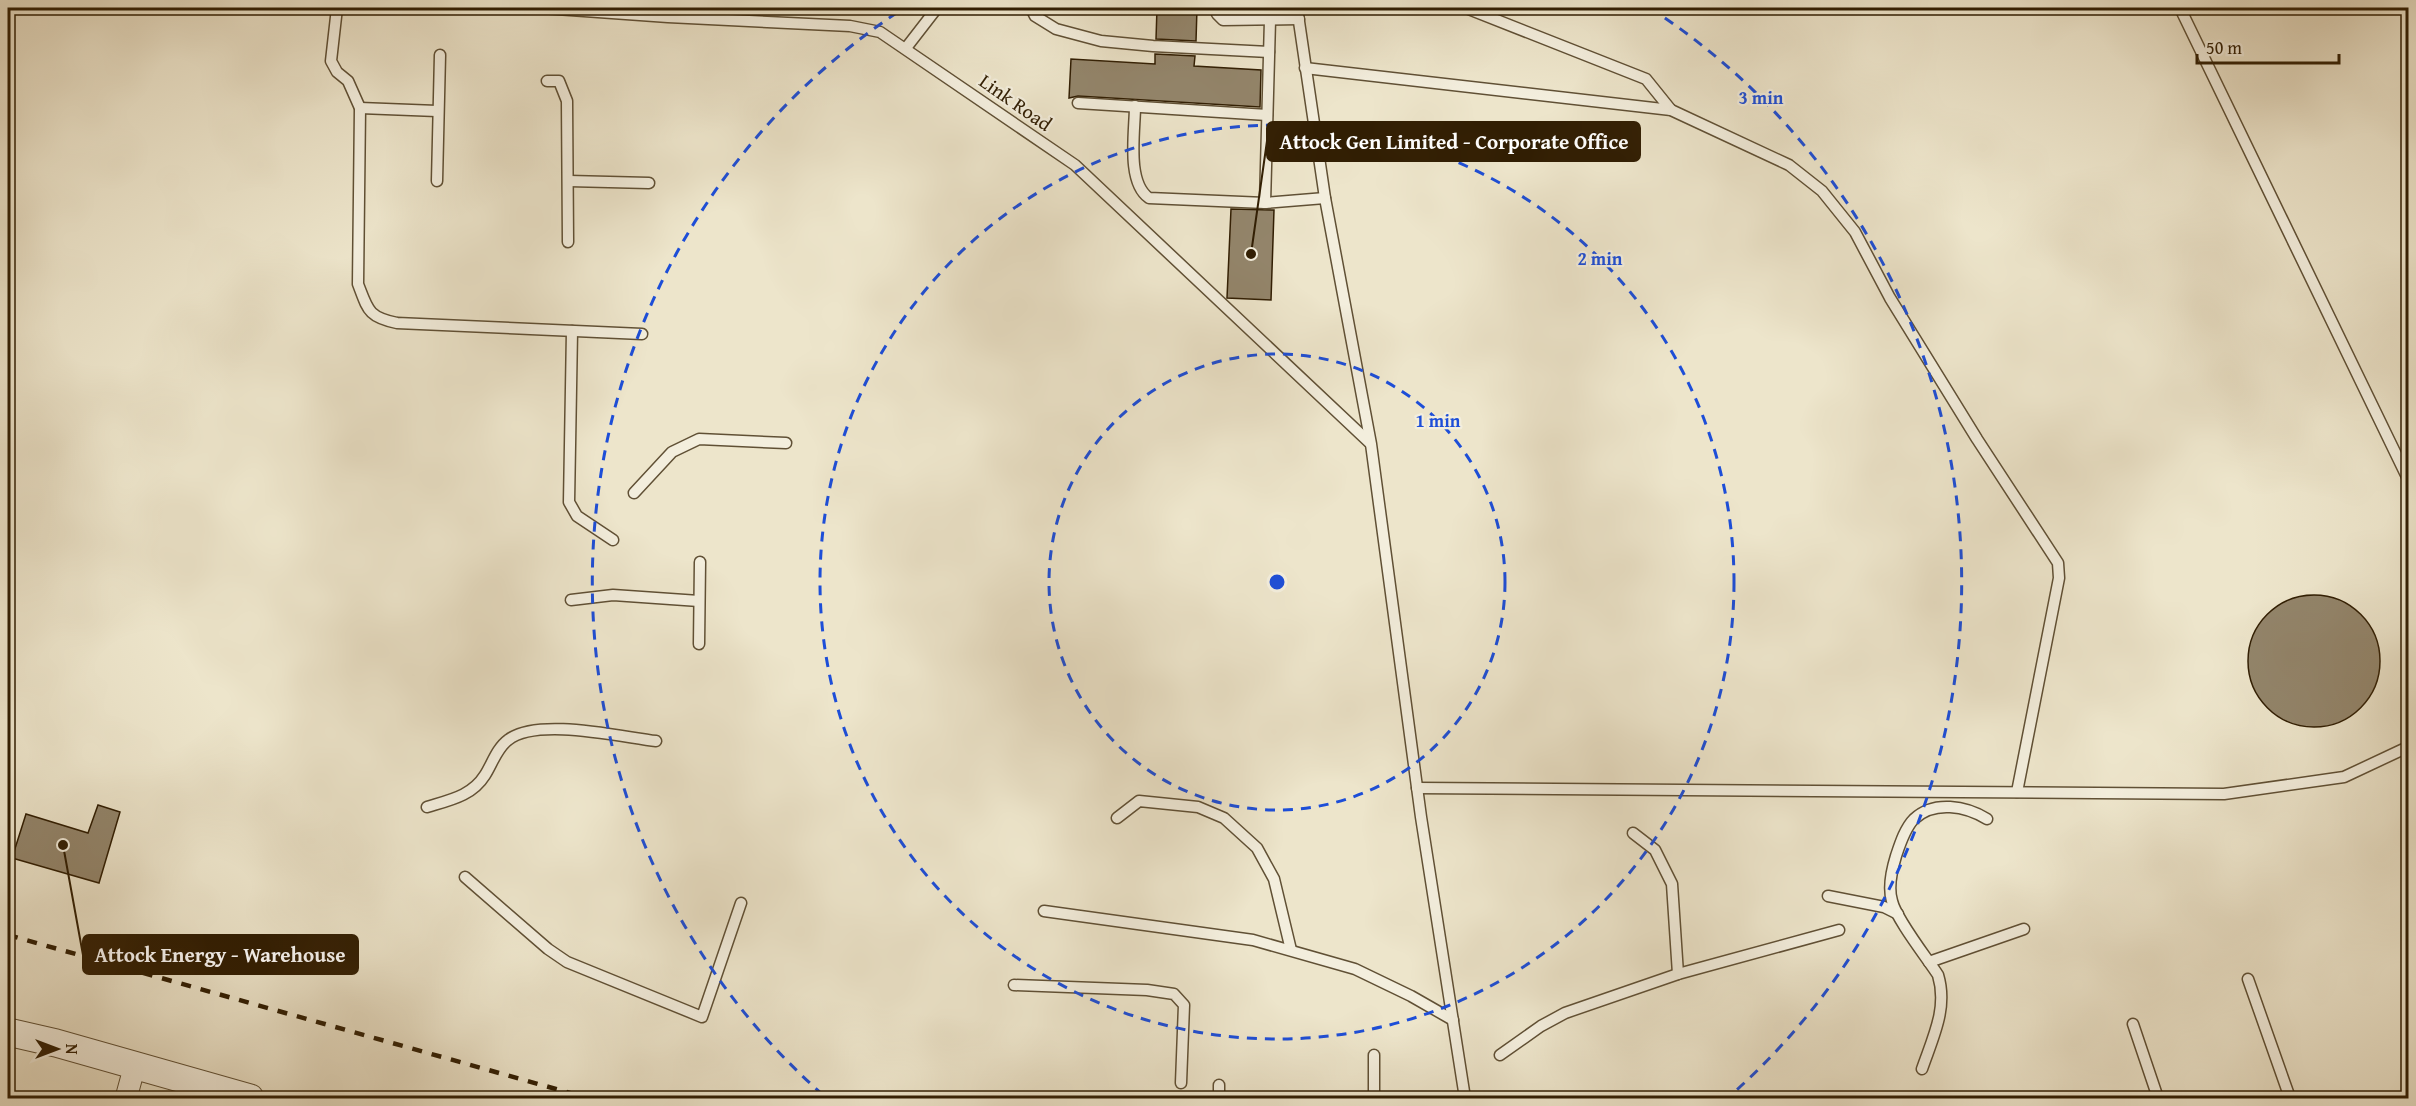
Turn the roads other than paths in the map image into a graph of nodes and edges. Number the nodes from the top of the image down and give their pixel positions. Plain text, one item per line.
1 (337, 8) edge
2 (542, 8) edge
3 (937, 8) edge
4 (1031, 8) edge
5 (1217, 8) edge
6 (1466, 8) edge
7 (2180, 8) edge
8 (1298, 13) edge
9 (1270, 20) junction
10 (906, 48) junction
11 (1269, 52) junction
12 (440, 55) dead end
13 (1305, 68) junction
14 (547, 81) dead end
15 (1078, 103) dead end
16 (1135, 106) junction
17 (360, 108) junction
18 (1671, 110) junction
19 (437, 111) junction
20 (1267, 115) junction
21 (436, 181) dead end
22 (569, 181) junction
23 (649, 183) dead end
24 (1324, 198) junction
25 (1265, 203) junction
26 (568, 242) dead end
27 (572, 331) junction
28 (642, 334) dead end
29 (786, 443) dead end
30 (1371, 444) junction
31 (2407, 472) edge
32 (634, 493) dead end
33 (613, 540) dead end
34 (700, 562) dead end
35 (571, 600) dead end
36 (699, 601) junction
37 (699, 644) dead end
38 (656, 741) dead end
39 (2409, 747) edge
40 (1417, 788) junction
41 (2017, 792) junction
42 (427, 807) dead end
43 (1117, 818) dead end
44 (1987, 819) dead end
45 (1633, 832) dead end
46 (465, 877) dead end
47 (1828, 896) dead end
48 (741, 903) dead end
49 (1044, 911) dead end
50 (1898, 914) junction
51 (1839, 930) dead end
52 (2024, 930) dead end
53 (1291, 950) junction
54 (1929, 962) junction
55 (1678, 974) junction
56 (2248, 979) dead end
57 (1014, 985) dead end
58 (1453, 1020) junction
59 (2133, 1024) dead end
60 (8, 1032) edge
61 (1374, 1055) dead end
62 (1500, 1055) dead end
63 (135, 1065) junction
64 (1922, 1069) dead end
65 (1180, 1083) dead end
66 (1219, 1085) dead end
67 (210, 1093) edge
68 (126, 1098) edge
69 (250, 1098) edge
70 (1219, 1098) edge
71 (1374, 1098) edge
72 (1465, 1098) edge
73 (2158, 1098) edge
74 (2290, 1098) edge

1 - 17 lane
2 - 10 lane, Link Road
3 - 10 lane
4 - 11 lane
5 - 9 lane
6 - 18 lane
7 - 31 lane
8 - 9 lane
8 - 13 lane
9 - 11 lane
10 - 30 lane, Link Road
11 - 20 lane
12 - 19 lane
13 - 18 lane
13 - 24 lane
14 - 22 lane
15 - 16 lane
16 - 20 lane
16 - 25 lane
17 - 19 lane
17 - 27 lane
18 - 41 lane
19 - 21 lane
20 - 25 lane
22 - 23 lane
22 - 26 lane
24 - 25 lane
24 - 30 lane
27 - 28 lane
27 - 33 lane
29 - 32 lane
30 - 40 lane
34 - 36 lane
35 - 36 lane
36 - 37 lane
38 - 42 lane
39 - 41 lane
40 - 41 lane
40 - 58 lane
43 - 53 lane
44 - 50 lane
45 - 55 lane
46 - 48 lane
47 - 50 lane
49 - 53 lane
50 - 54 lane
51 - 55 lane
52 - 54 lane
53 - 58 lane
54 - 64 lane
55 - 62 lane
56 - 74 lane
57 - 65 lane
58 - 72 lane
59 - 73 lane
60 - 63 street
61 - 71 lane
63 - 67 street
63 - 68 street
66 - 70 lane
67 - 69 street

